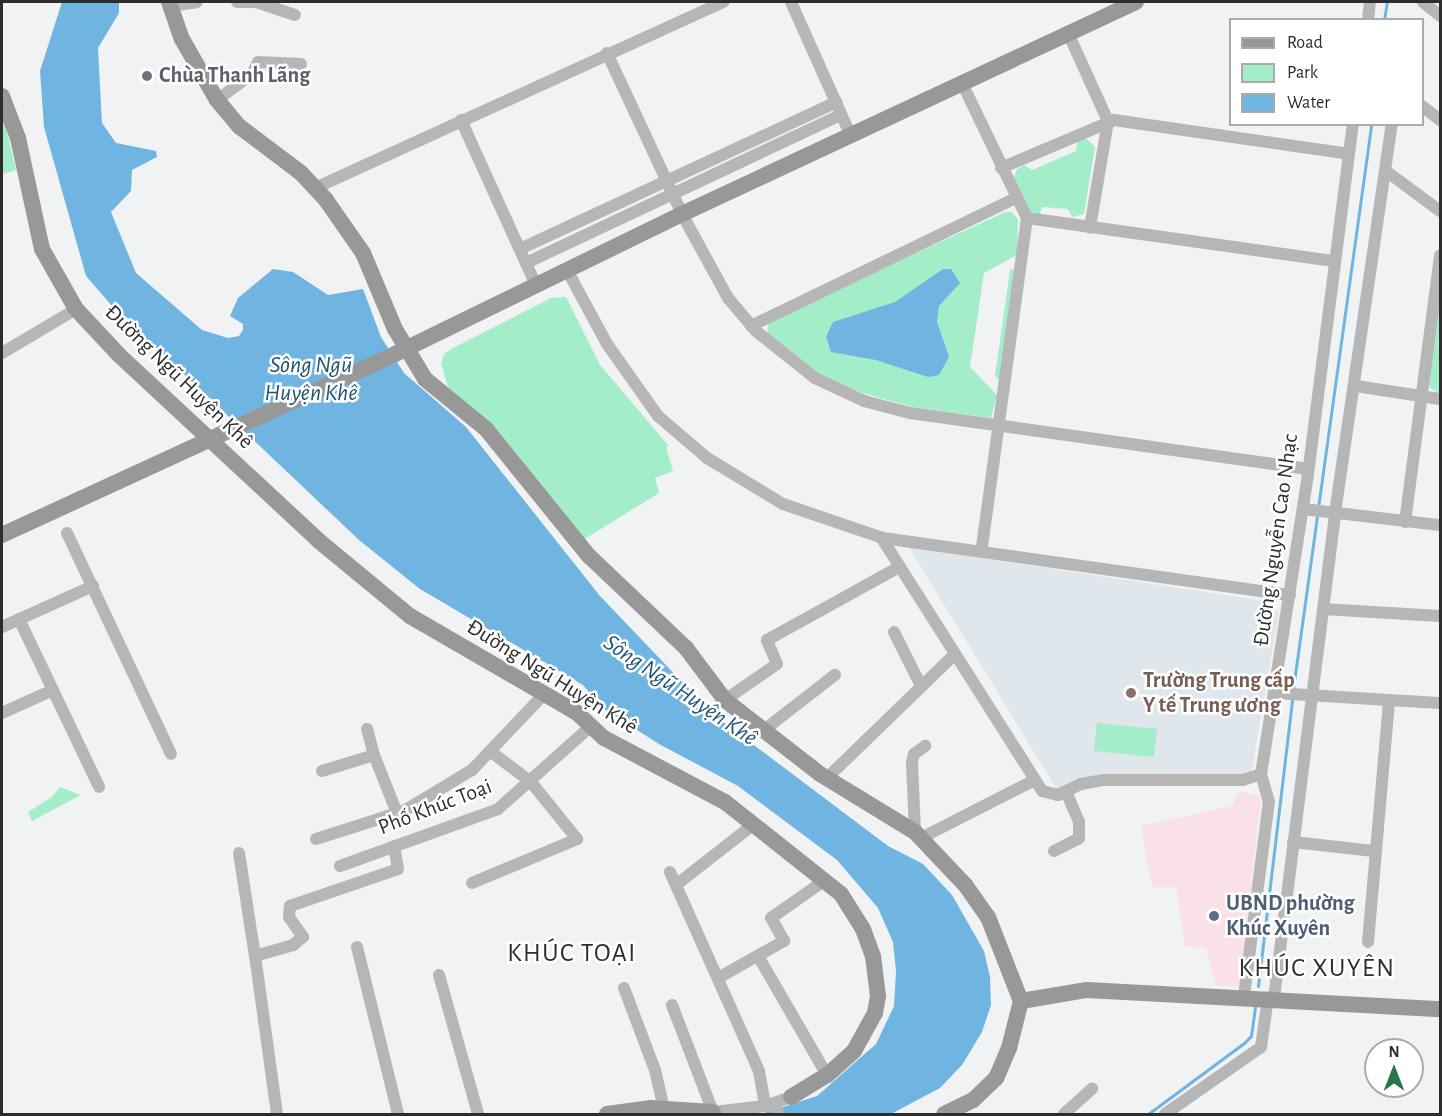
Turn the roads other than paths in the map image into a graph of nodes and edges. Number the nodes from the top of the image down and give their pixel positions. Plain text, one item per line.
1 (197, 2) edge
2 (237, 2) edge
3 (724, 2) edge
4 (791, 2) edge
5 (1136, 2) edge
6 (1370, 2) edge
7 (1423, 2) edge
8 (170, 4) edge
9 (295, 15) dead end
10 (1440, 16) edge
11 (1368, 18) edge
12 (1068, 33) junction
13 (607, 53) junction
14 (301, 64) dead end
15 (962, 83) junction
16 (2, 96) edge
17 (1424, 99) edge
18 (217, 100) junction
19 (836, 102) junction
20 (1424, 108) edge
21 (1440, 111) edge
22 (842, 115) junction
23 (461, 120) junction
24 (1440, 120) edge
25 (1108, 121) junction
26 (1353, 126) edge
27 (1392, 126) edge
28 (850, 134) junction
29 (1349, 154) junction
30 (1001, 168) junction
31 (1386, 171) junction
32 (666, 181) junction
33 (315, 189) junction
34 (673, 194) junction
35 (1016, 198) junction
36 (1440, 211) edge
37 (682, 214) junction
38 (1027, 218) junction
39 (1090, 227) junction
40 (520, 249) junction
41 (1440, 255) edge
42 (1334, 261) junction
43 (526, 263) junction
44 (567, 270) junction
45 (536, 285) junction
46 (76, 309) junction
47 (751, 326) junction
48 (400, 351) junction
49 (2, 353) edge
50 (1356, 386) junction
51 (1422, 396) junction
52 (1440, 399) edge
53 (999, 425) junction
54 (212, 439) junction
55 (1308, 469) junction
56 (1306, 510) junction
57 (1334, 513) junction
58 (1405, 522) junction
59 (1440, 525) edge
60 (67, 533) dead end
61 (2, 535) edge
62 (881, 537) junction
63 (981, 552) junction
64 (899, 567) junction
65 (93, 586) junction
66 (1290, 595) junction
67 (1323, 609) junction
68 (1440, 616) edge
69 (19, 619) junction
70 (2, 627) edge
71 (894, 632) dead end
72 (954, 655) junction
73 (835, 675) dead end
74 (921, 686) junction
75 (53, 690) junction
76 (1279, 693) junction
77 (544, 694) junction
78 (1308, 696) junction
79 (725, 700) junction
80 (1389, 700) junction
81 (1440, 703) edge
82 (2, 713) edge
83 (591, 726) junction
84 (367, 729) dead end
85 (764, 730) junction
86 (925, 746) dead end
87 (490, 752) junction
88 (171, 754) dead end
89 (374, 755) junction
90 (322, 771) dead end
91 (1262, 774) junction
92 (827, 778) junction
93 (1035, 780) junction
94 (531, 782) junction
95 (99, 787) dead end
96 (1066, 792) junction
97 (397, 813) junction
98 (754, 824) junction
99 (918, 835) junction
100 (316, 839) dead end
101 (1293, 842) junction
102 (394, 846) junction
103 (1373, 851) junction
104 (1054, 852) dead end
105 (239, 854) dead end
106 (340, 866) dead end
107 (670, 872) dead end
108 (825, 880) junction
109 (472, 883) dead end
110 (676, 885) junction
111 (1368, 942) dead end
112 (357, 947) dead end
113 (255, 956) junction
114 (758, 956) junction
115 (439, 975) dead end
116 (718, 978) junction
117 (624, 988) dead end
118 (1260, 997) junction
119 (1021, 1001) junction
120 (672, 1005) dead end
121 (1440, 1009) edge
122 (826, 1075) junction
123 (1092, 1089) dead end
124 (791, 1097) joint
125 (772, 1108) edge
126 (664, 1109) junction
127 (713, 1112) junction
128 (277, 1114) edge
129 (398, 1114) edge
130 (478, 1114) edge
131 (607, 1114) edge
132 (944, 1114) edge
133 (1064, 1114) edge
134 (1166, 1114) edge

1 - 8 street
2 - 9 street
3 - 13 street
4 - 19 street
5 - 12 street
6 - 11 street
7 - 10 street
8 - 18 street
12 - 15 street
12 - 25 street
13 - 23 street
13 - 32 street
14 - 18 street
15 - 28 street
15 - 30 street
16 - 46 street, Đường Ngũ Huyện Khê
17 - 21 street
18 - 33 street
19 - 22 street
19 - 32 street
20 - 24 street
22 - 28 street
22 - 34 street
23 - 33 street
23 - 40 street
25 - 29 street
25 - 30 street
25 - 39 street
26 - 29 street, Đường Nguyễn Cao Nhạc
27 - 31 street
28 - 37 street
29 - 42 street, Đường Nguyễn Cao Nhạc
30 - 35 street
31 - 36 street
31 - 50 street
32 - 34 street
32 - 40 street
33 - 48 street
34 - 37 street
34 - 43 street
35 - 38 street
35 - 47 street
37 - 44 street
37 - 47 street
38 - 39 street
38 - 53 street
39 - 42 street
40 - 43 street
41 - 51 street
42 - 55 street, Đường Nguyễn Cao Nhạc
43 - 45 street
44 - 45 street
44 - 62 street
45 - 48 street
46 - 49 street
46 - 54 street, Đường Ngũ Huyện Khê
47 - 53 street
48 - 54 street
48 - 79 street
50 - 51 street
50 - 57 street
51 - 52 street
51 - 58 street
53 - 55 street
53 - 63 street
54 - 61 street
54 - 77 street, Đường Ngũ Huyện Khê
55 - 56 street, Đường Nguyễn Cao Nhạc
56 - 57 street
56 - 66 street, Đường Nguyễn Cao Nhạc
57 - 58 street
57 - 67 street
58 - 59 street
60 - 65 street
62 - 63 street
62 - 64 street
63 - 66 street
64 - 72 street
64 - 79 street
65 - 69 street
65 - 88 street
66 - 76 street, Đường Nguyễn Cao Nhạc
67 - 68 street
67 - 78 street
69 - 70 street
69 - 75 street
71 - 74 street
72 - 74 street
72 - 93 street
73 - 85 street
74 - 92 street
75 - 82 street
75 - 95 street
76 - 78 street
76 - 91 street, Đường Nguyễn Cao Nhạc
77 - 83 street, Đường Ngũ Huyện Khê
77 - 87 street
78 - 80 street
78 - 101 street
79 - 85 street
80 - 81 street
80 - 103 street
83 - 94 street, Phố Khúc Toại
83 - 98 street, Đường Ngũ Huyện Khê
84 - 89 street
85 - 92 street
86 - 99 street
87 - 94 street
87 - 97 street
89 - 90 street
89 - 97 street
91 - 96 street
91 - 118 street, Đường Nguyễn Cao Nhạc
92 - 99 street
93 - 96 street
93 - 99 street
94 - 102 street, Phố Khúc Toại
94 - 109 street
96 - 104 street
97 - 100 street
98 - 108 street, Đường Ngũ Huyện Khê
98 - 110 street
99 - 119 street
101 - 103 street
101 - 118 street
102 - 106 street, Phố Khúc Toại
102 - 113 street
103 - 111 street
105 - 113 street
107 - 110 street
108 - 114 street
108 - 122 street, Đường Ngũ Huyện Khê
110 - 116 street
112 - 129 street
113 - 128 street
114 - 116 street
114 - 122 street
115 - 130 street
116 - 125 street
117 - 126 street
118 - 119 street
118 - 121 street
118 - 134 street
119 - 132 street
120 - 127 street
122 - 124 street, Đường Ngũ Huyện Khê
123 - 133 street
124 - 125 street, Đường Ngũ Huyện Khê
125 - 127 street, Đường Ngũ Huyện Khê
126 - 127 street, Đường Ngũ Huyện Khê
126 - 131 street, Đường Ngũ Huyện Khê

